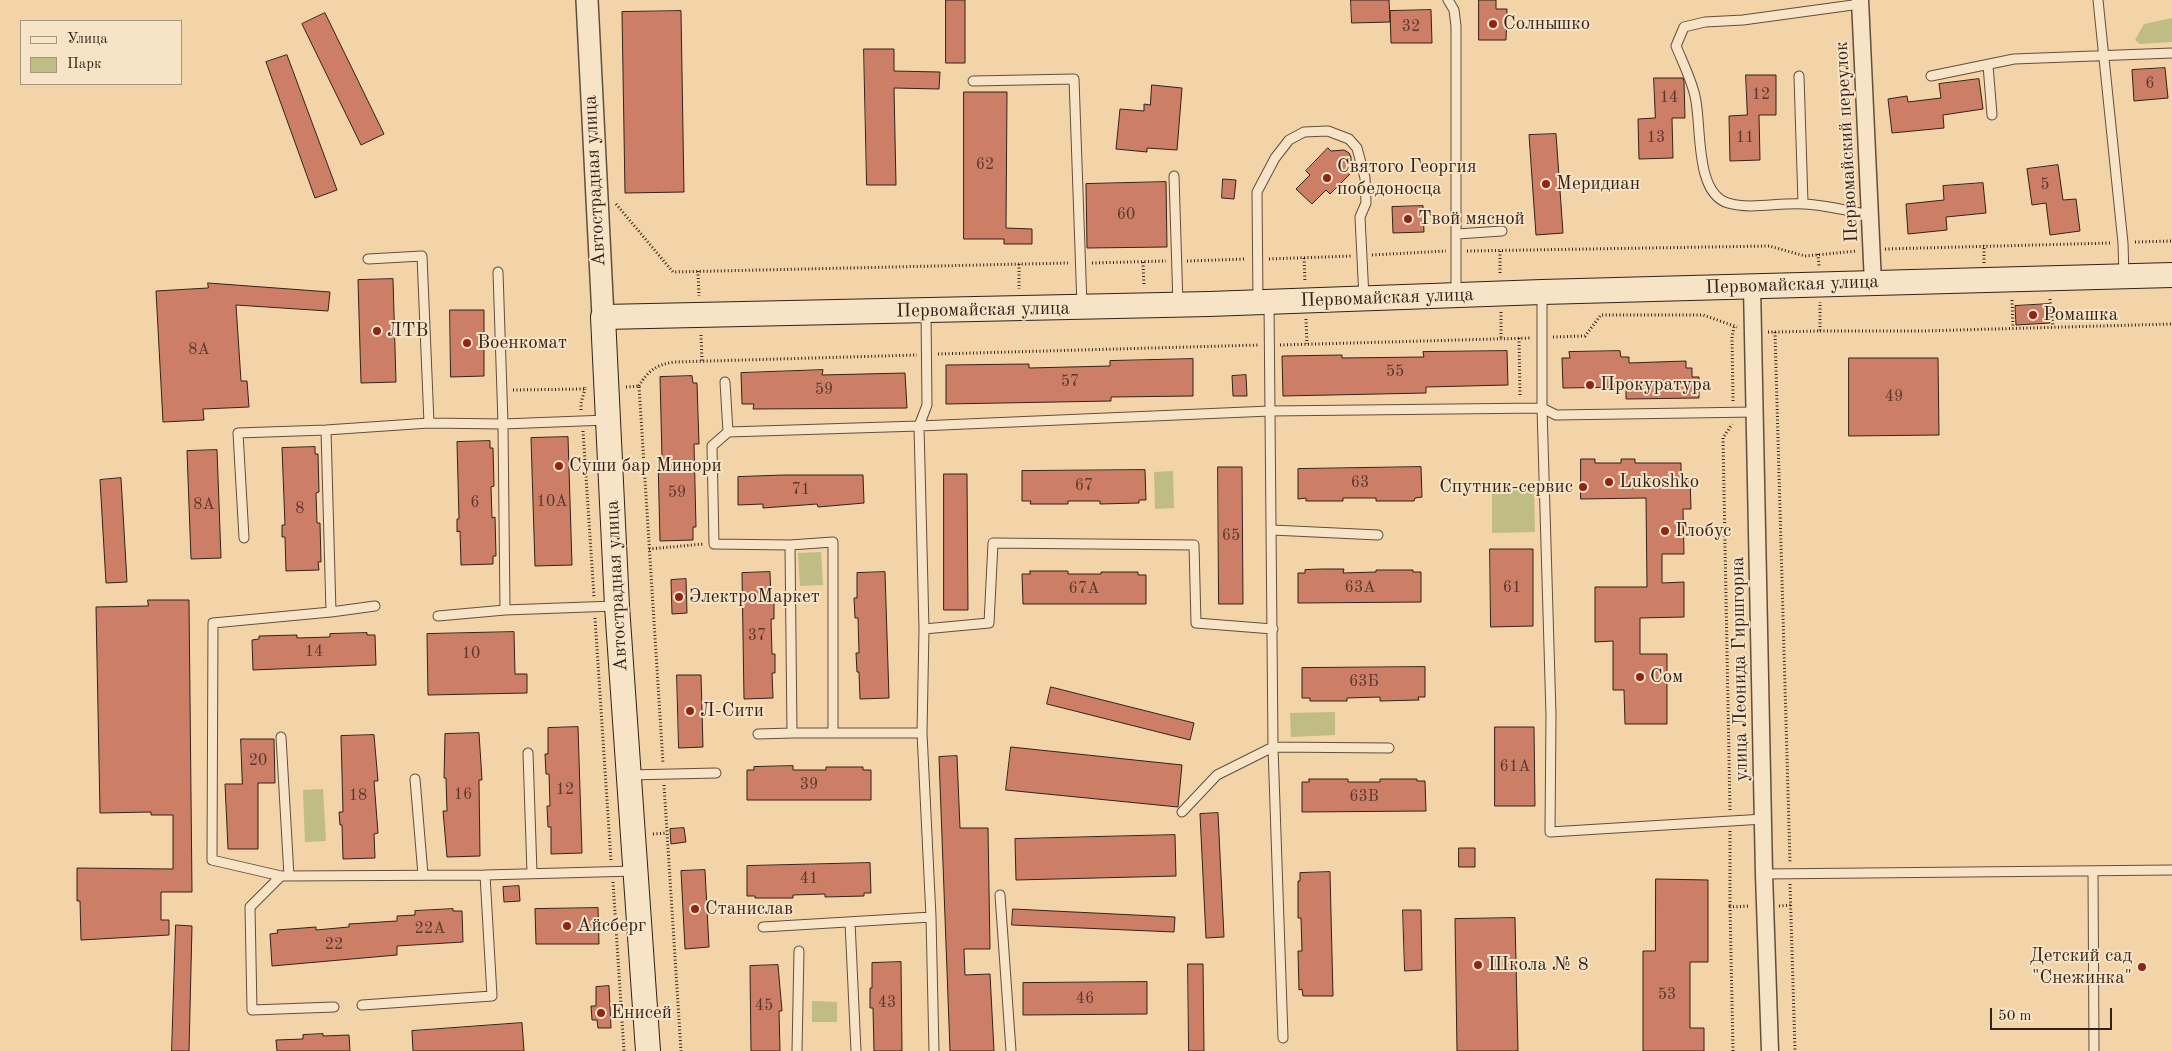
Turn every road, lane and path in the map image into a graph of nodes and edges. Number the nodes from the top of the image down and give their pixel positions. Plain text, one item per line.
1 (587, 0) edge
2 (1448, 0) edge
3 (2098, 0) edge
4 (1860, 2) edge
5 (2172, 52) edge
6 (2103, 56) junction
7 (1988, 65) junction
8 (1799, 76) dead end
9 (1931, 76) dead end
10 (973, 81) dead end
11 (1992, 115) dead end
12 (1174, 176) dead end
13 (614, 201) dead end
14 (1803, 204) junction
15 (1871, 215) junction
16 (1502, 231) dead end
17 (1457, 234) junction
18 (2172, 241) edge
19 (2123, 243) junction
20 (1873, 249) junction
21 (1456, 251) junction
22 (1818, 254) junction
23 (1362, 255) junction
24 (368, 259) dead end
25 (1258, 259) junction
26 (1176, 261) junction
27 (1081, 263) junction
28 (498, 272) dead end
29 (2172, 275) edge
30 (2124, 276) junction
31 (1873, 283) junction
32 (1819, 284) junction
33 (1752, 286) junction
34 (1542, 292) junction
35 (2006, 293) dead end
36 (1456, 296) junction
37 (1364, 299) junction
38 (2042, 299) dead end
39 (2012, 300) junction
40 (2022, 300) dead end
41 (1264, 302) junction
42 (1178, 305) junction
43 (1082, 308) junction
44 (926, 311) junction
45 (603, 317) junction
46 (2172, 324) edge
47 (1734, 326) junction
48 (2053, 327) junction
49 (2013, 328) junction
50 (1820, 331) junction
51 (1753, 332) junction
52 (1775, 332) junction
53 (1542, 337) junction
54 (1519, 338) junction
55 (1270, 345) junction
56 (927, 355) junction
57 (726, 382) dead end
58 (592, 386) junction
59 (639, 386) junction
60 (502, 390) junction
61 (1520, 408) junction
62 (1542, 408) junction
63 (1270, 411) junction
64 (1733, 412) junction
65 (1754, 412) junction
66 (582, 413) dead end
67 (607, 420) junction
68 (429, 423) junction
69 (582, 423) dead end
70 (503, 424) junction
71 (919, 426) junction
72 (326, 430) junction
73 (728, 432) junction
74 (1272, 530) junction
75 (1378, 534) dead end
76 (244, 538) dead end
77 (714, 544) junction
78 (790, 545) junction
79 (649, 549) junction
80 (375, 606) dead end
81 (606, 606) junction
82 (505, 610) junction
83 (331, 612) junction
84 (438, 616) dead end
85 (1272, 628) junction
86 (924, 629) junction
87 (922, 732) junction
88 (792, 733) junction
89 (833, 733) junction
90 (758, 734) dead end
91 (281, 737) dead end
92 (1273, 747) junction
93 (1389, 748) dead end
94 (528, 753) dead end
95 (716, 773) dead end
96 (664, 774) junction
97 (629, 775) junction
98 (415, 779) dead end
99 (1182, 812) dead end
100 (1764, 819) junction
101 (1730, 821) junction
102 (637, 870) junction
103 (2172, 870) edge
104 (612, 871) junction
105 (2093, 871) junction
106 (532, 873) junction
107 (1764, 874) junction
108 (1790, 874) junction
109 (423, 875) junction
110 (485, 875) junction
111 (285, 876) junction
112 (1000, 895) dead end
113 (1791, 905) junction
114 (1730, 906) junction
115 (1765, 906) junction
116 (931, 917) junction
117 (850, 922) junction
118 (763, 926) dead end
119 (799, 951) dead end
120 (362, 1005) dead end
121 (334, 1006) dead end
122 (1283, 1038) dead end
123 (624, 1051) edge
124 (648, 1051) edge
125 (681, 1051) edge
126 (797, 1051) edge
127 (856, 1051) edge
128 (934, 1051) edge
129 (1011, 1051) edge
130 (1733, 1051) edge
131 (1770, 1051) edge
132 (1795, 1051) edge
133 (2094, 1051) edge

1 - 45 street, Автострадная улица
2 - 17 lane
3 - 6 lane
4 - 14 lane
4 - 15 street, Первомайский переулок
5 - 6 lane
6 - 7 lane
6 - 19 lane
7 - 9 lane
7 - 11 lane
8 - 14 lane
10 - 27 lane
12 - 26 lane
13 - 27 path
14 - 15 lane
15 - 20 street, Первомайский переулок
16 - 17 lane
17 - 21 lane
18 - 19 path
19 - 20 path
19 - 30 lane
20 - 22 path
20 - 31 street, Первомайский переулок
21 - 22 path
21 - 23 path
21 - 36 lane
22 - 32 path
23 - 25 path
23 - 25 lane
23 - 37 lane
24 - 68 lane
25 - 26 path
25 - 41 lane
26 - 27 path
26 - 42 lane
27 - 43 lane
28 - 60 lane
29 - 30 main road, Первомайская улица
30 - 31 main road, Первомайская улица
31 - 32 main road, Первомайская улица
32 - 33 main road, Первомайская улица
32 - 50 path
33 - 34 main road, Первомайская улица
33 - 51 street, улица Леонида Гиршгорна
34 - 36 main road, Первомайская улица
34 - 53 lane
35 - 39 path
36 - 37 main road, Первомайская улица
37 - 41 main road, Первомайская улица
38 - 48 path
39 - 40 path
39 - 49 path
41 - 42 main road, Первомайская улица
41 - 55 lane
42 - 43 main road, Первомайская улица
43 - 44 main road, Первомайская улица
44 - 45 main road, Первомайская улица
44 - 56 lane
45 - 58 main road, Автострадная улица
46 - 48 path
47 - 51 path
47 - 53 path
47 - 64 path
48 - 49 path
49 - 50 path
50 - 52 path
51 - 52 path
51 - 65 street, улица Леонида Гиршгорна
52 - 108 path
53 - 54 path
53 - 62 lane
54 - 55 path
54 - 61 path
55 - 56 path
55 - 63 lane
56 - 59 path
56 - 71 lane
57 - 73 lane
58 - 59 path
58 - 60 path
58 - 66 path
58 - 67 main road, Автострадная улица
59 - 79 path
60 - 70 lane
61 - 62 lane
61 - 63 lane
62 - 64 lane
62 - 101 lane
63 - 71 lane
63 - 74 lane
64 - 65 lane
64 - 101 path
65 - 100 street, улица Леонида Гиршгорна
67 - 70 lane
67 - 81 main road, Автострадная улица
68 - 70 lane
68 - 72 lane
69 - 81 path
70 - 82 lane
71 - 73 lane
71 - 86 lane
72 - 76 lane
72 - 83 lane
73 - 77 lane
74 - 75 lane
74 - 85 lane
77 - 78 lane
77 - 79 path
78 - 88 lane
78 - 89 lane
79 - 96 path
80 - 83 lane
81 - 82 lane
81 - 97 main road, Автострадная улица
81 - 104 path
82 - 84 lane
83 - 111 lane
85 - 86 lane
85 - 92 lane
86 - 87 lane
87 - 89 lane
87 - 116 lane
88 - 89 lane
88 - 90 lane
91 - 111 lane
92 - 93 lane
92 - 99 lane
92 - 122 lane
94 - 106 lane
95 - 96 lane
96 - 97 lane
96 - 125 path
97 - 102 main road, Автострадная улица
98 - 109 lane
100 - 101 lane
100 - 107 street, улица Леонида Гиршгорна
101 - 114 path
102 - 104 lane
102 - 124 main road, Автострадная улица
103 - 105 lane
104 - 106 lane
104 - 123 path
105 - 108 lane
105 - 133 lane
106 - 110 lane
107 - 108 lane
107 - 115 street, улица Леонида Гиршгорна
108 - 113 path
109 - 110 lane
109 - 111 lane
110 - 120 lane
111 - 121 lane
112 - 129 lane
113 - 115 path
113 - 132 path
114 - 115 path
114 - 130 path
115 - 131 street, улица Леонида Гиршгорна
116 - 117 lane
116 - 128 lane
117 - 118 lane
117 - 127 lane
119 - 126 lane

